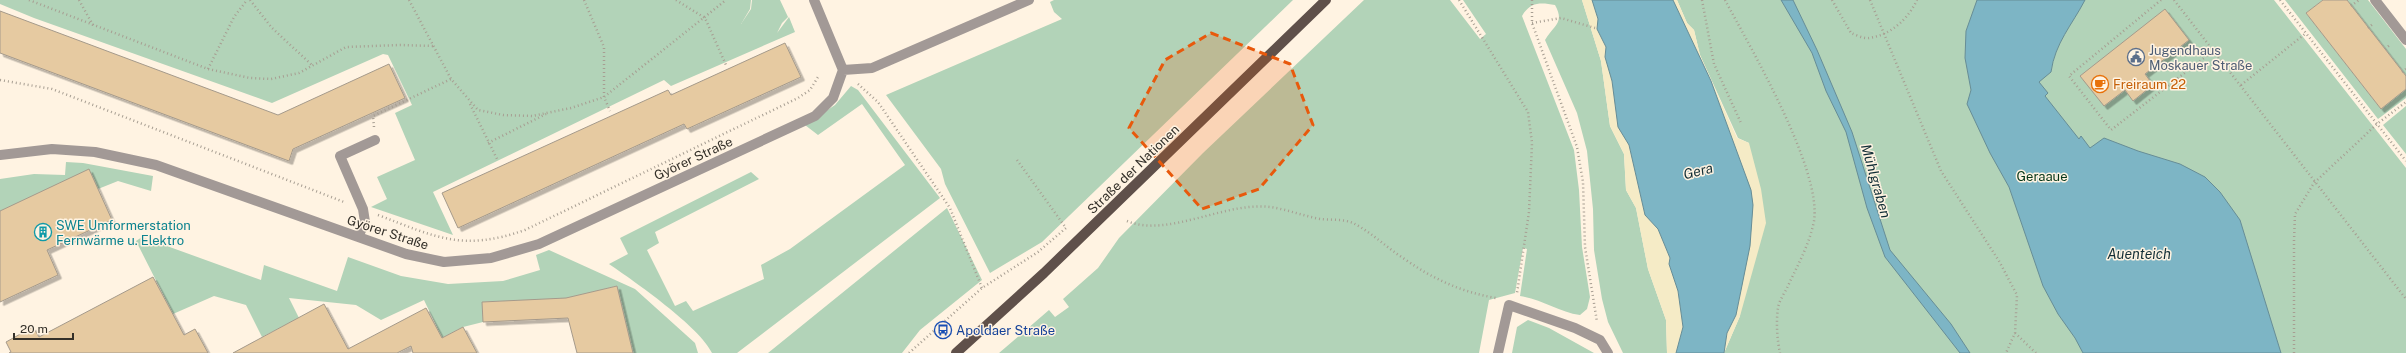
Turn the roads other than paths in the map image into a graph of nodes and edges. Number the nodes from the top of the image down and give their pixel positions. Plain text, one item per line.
1 (814, 0) edge
2 (1029, 0) edge
3 (1326, 0) edge
4 (2375, 0) edge
5 (2406, 40) edge
6 (843, 70) junction
7 (375, 140) road end
8 (0, 155) edge
9 (358, 237) junction
10 (956, 353) edge
11 (1498, 353) edge
12 (1608, 353) edge

1 - 6 street
2 - 6 street
3 - 10 main road, Straße der Nationen
4 - 5 street
6 - 9 street, Györer Straße
7 - 9 street
8 - 9 street, Györer Straße
11 - 12 street

